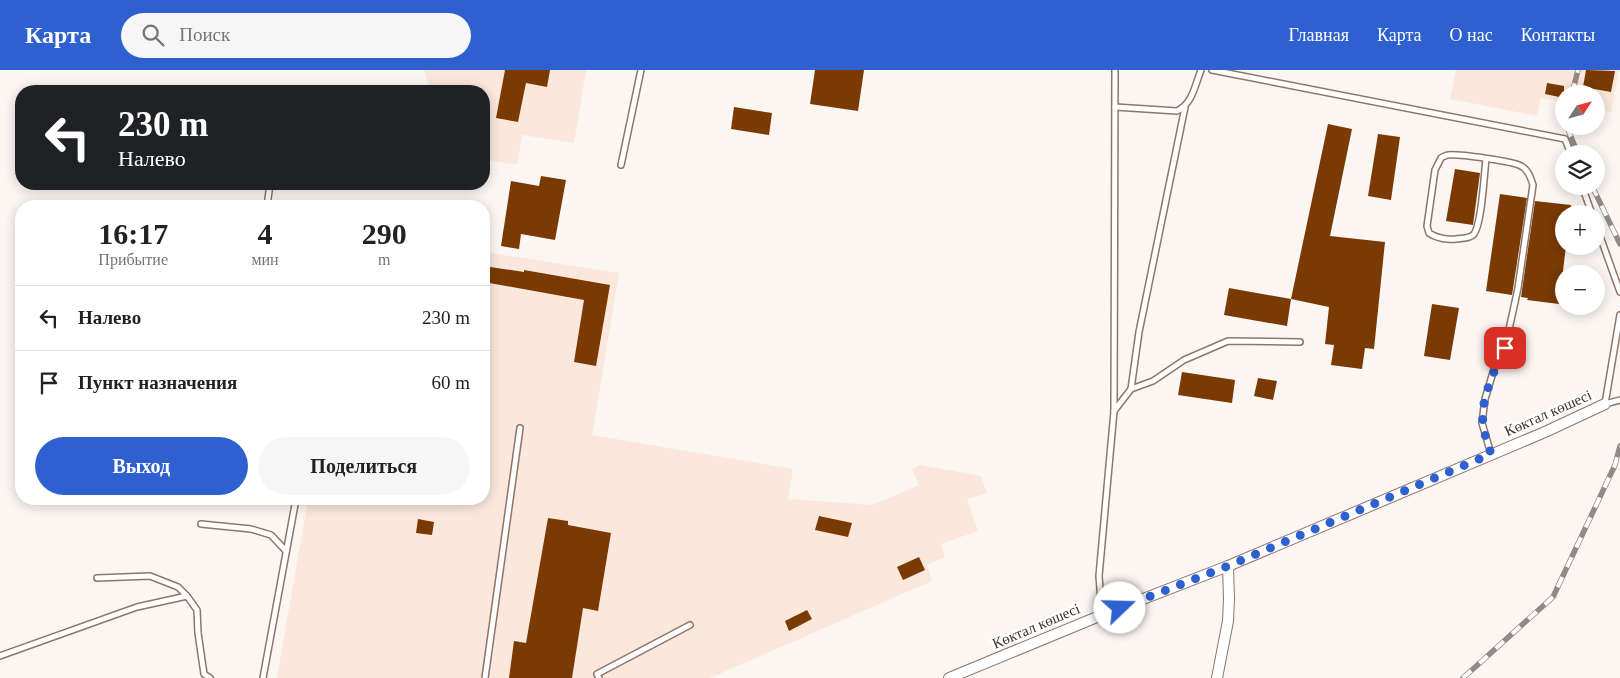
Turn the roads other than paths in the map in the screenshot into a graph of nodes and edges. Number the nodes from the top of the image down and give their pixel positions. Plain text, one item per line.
1 (640, 70) edge
2 (1115, 70) edge
3 (1201, 70) edge
4 (1212, 70) edge
5 (1115, 107) junction
6 (1185, 107) junction
7 (1567, 145) edge
8 (1486, 159) junction
9 (620, 165) dead end
10 (1605, 251) edge
11 (1620, 292) edge
12 (1620, 315) edge
13 (1300, 342) dead end
14 (1130, 389) junction
15 (1620, 400) edge
16 (1605, 404) junction
17 (1114, 411) junction
18 (520, 428) dead end
19 (1491, 454) junction
20 (295, 505) edge
21 (201, 524) dead end
22 (286, 551) junction
23 (1228, 566) junction
24 (97, 578) dead end
25 (188, 596) junction
26 (1102, 614) junction
27 (690, 625) dead end
28 (0, 654) edge
29 (210, 678) edge
30 (263, 678) edge
31 (485, 678) edge
32 (599, 678) edge
33 (949, 678) edge
34 (1217, 678) edge

1 - 9 lane
2 - 5 lane
3 - 6 lane
4 - 7 lane
5 - 6 lane
5 - 17 lane
6 - 14 lane
8 - 8 lane
8 - 19 lane
10 - 11 lane
12 - 16 lane, Көктал көшесі
13 - 14 lane
14 - 17 lane
15 - 16 lane
16 - 19 street, Көктал көшесі
17 - 26 lane
18 - 31 lane
19 - 23 street, Көктал көшесі
20 - 22 lane
21 - 22 lane
22 - 30 lane
23 - 26 street, Көктал көшесі
23 - 34 street
24 - 25 lane
25 - 28 lane
25 - 29 lane
26 - 33 street, Көктал көшесі
27 - 32 lane

